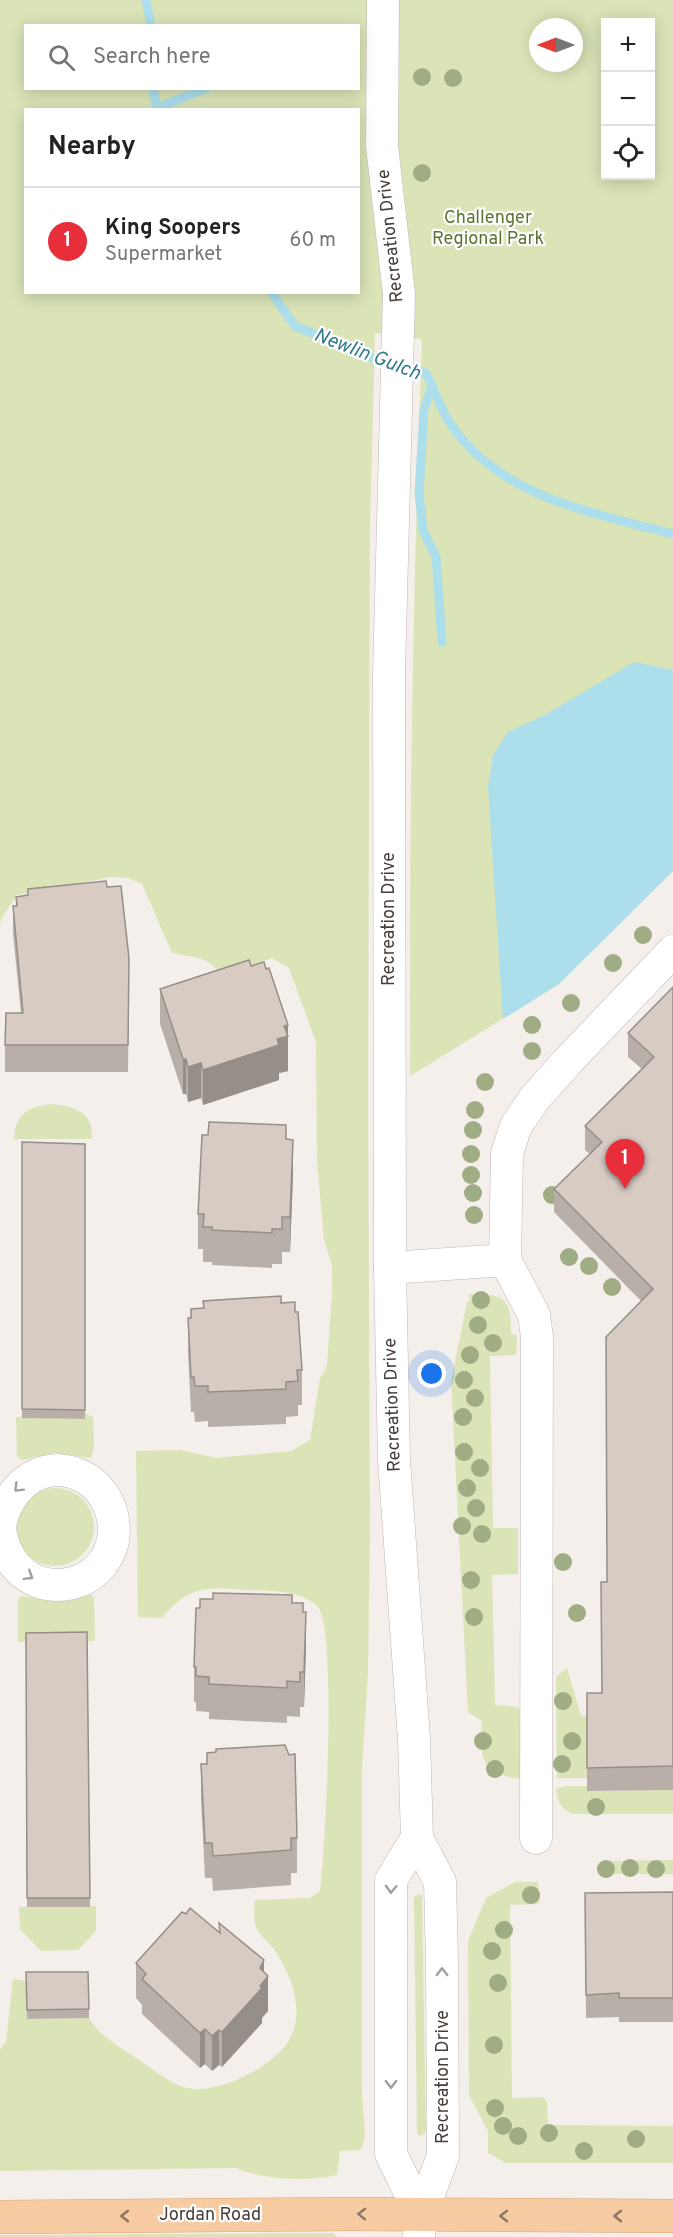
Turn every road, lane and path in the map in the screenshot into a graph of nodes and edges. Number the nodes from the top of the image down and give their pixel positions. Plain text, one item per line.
1 (383, 0) edge
2 (673, 951) edge
3 (505, 1260) junction
4 (390, 1268) junction
5 (417, 1838) junction
6 (536, 1838) dead end
7 (673, 2216) edge
8 (0, 2217) edge
9 (420, 2226) edge

1 - 4 street, Recreation Drive
2 - 3 street
3 - 4 street
3 - 6 street
4 - 5 street, Recreation Drive
9 -> 5 street, Recreation Drive
5 -> 9 street
7 -> 9 main road, Jordan Road
9 -> 8 main road, Jordan Road

